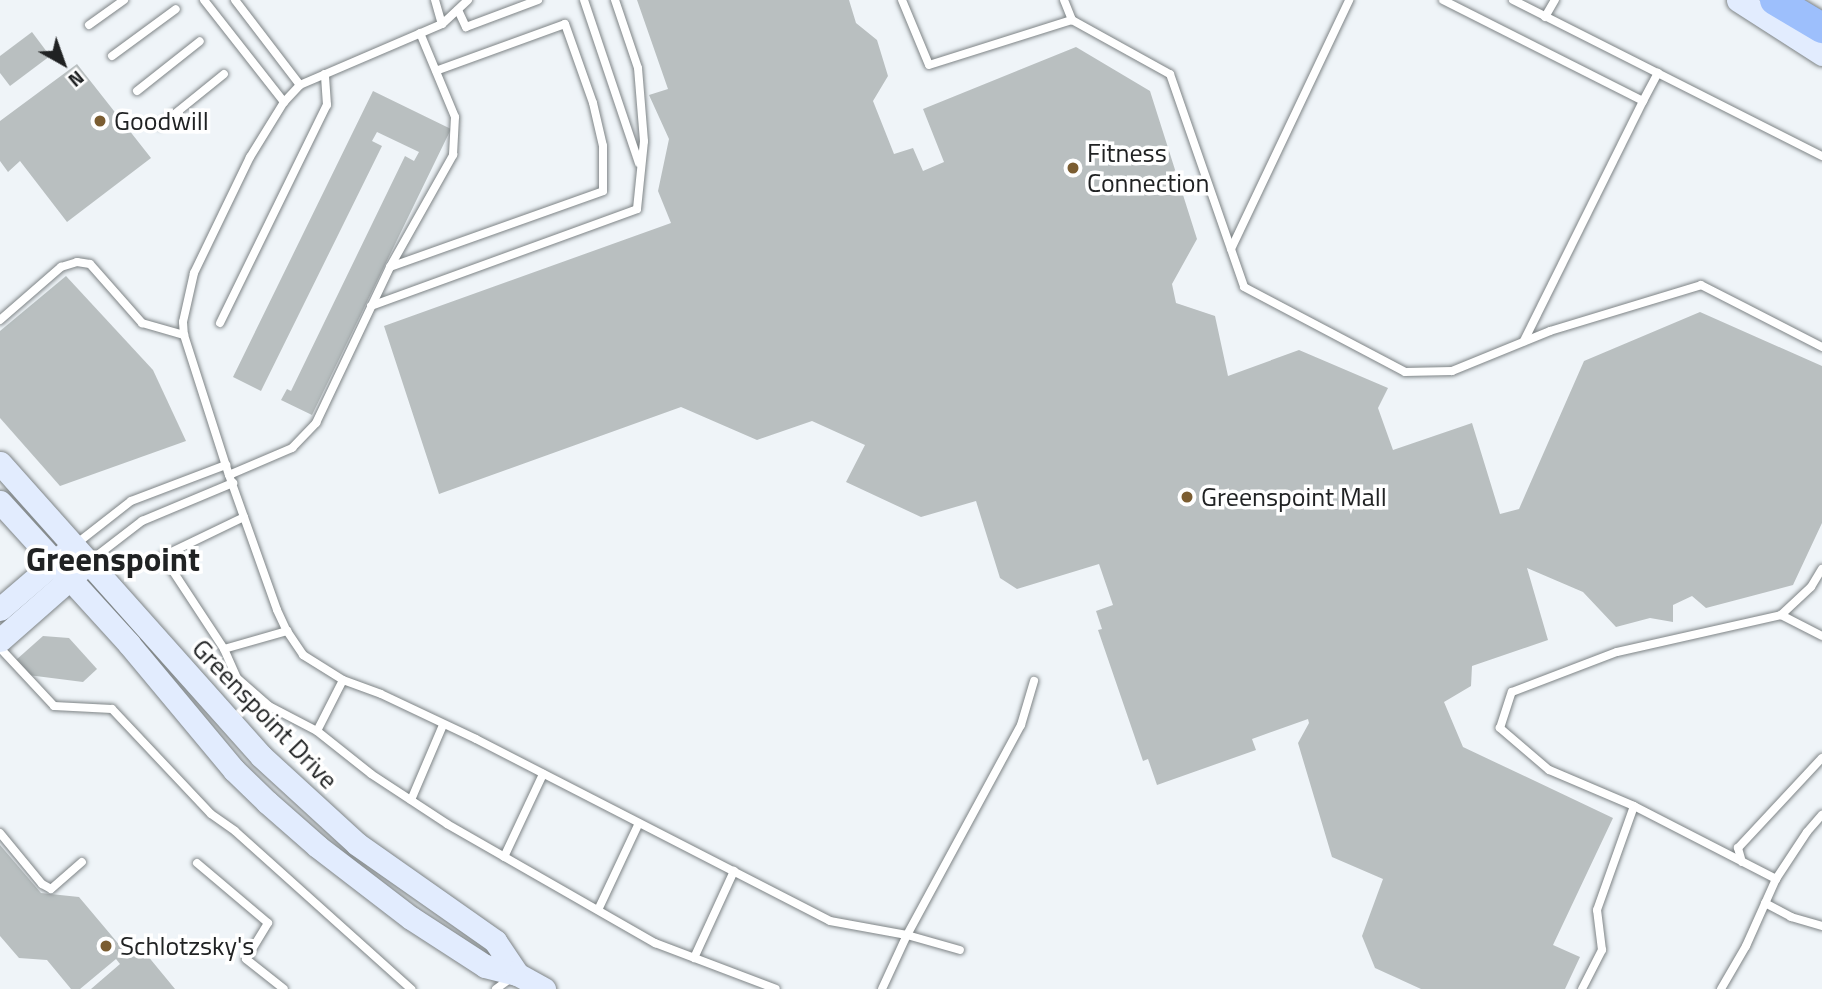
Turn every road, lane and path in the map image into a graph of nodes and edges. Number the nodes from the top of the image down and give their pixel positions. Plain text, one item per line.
1 (124, 0) edge
2 (204, 0) edge
3 (235, 0) edge
4 (435, 0) edge
5 (468, 0) edge
6 (538, 0) edge
7 (584, 0) edge
8 (615, 0) edge
9 (902, 0) edge
10 (1064, 0) edge
11 (1349, 0) edge
12 (1443, 0) edge
13 (1555, 0) edge
14 (1738, 0) edge
15 (1775, 0) edge
16 (1792, 0) edge
17 (1518, 1) edge
18 (176, 9) dead end
19 (458, 10) junction
20 (1545, 18) junction
21 (1072, 20) junction
22 (1822, 20) edge
23 (442, 24) junction
24 (89, 25) dead end
25 (1822, 28) edge
26 (420, 33) junction
27 (200, 41) dead end
28 (1822, 54) edge
29 (112, 57) dead end
30 (436, 71) junction
31 (1658, 73) junction
32 (224, 74) dead end
33 (325, 74) junction
34 (300, 85) junction
35 (137, 91) dead end
36 (1643, 101) junction
37 (284, 102) junction
38 (161, 125) dead end
39 (1822, 156) edge
40 (641, 168) junction
41 (1230, 249) junction
42 (390, 267) junction
43 (371, 306) junction
44 (0, 320) edge
45 (220, 323) dead end
46 (184, 335) junction
47 (1524, 341) junction
48 (1822, 347) edge
49 (0, 463) edge
50 (226, 465) junction
51 (231, 479) junction
52 (0, 502) edge
53 (244, 517) junction
54 (81, 555) junction
55 (1822, 569) edge
56 (62, 570) junction
57 (0, 609) edge
58 (1781, 615) junction
59 (287, 631) junction
60 (1822, 636) edge
61 (0, 640) edge
62 (0, 648) edge
63 (224, 649) junction
64 (342, 680) junction
65 (1034, 681) dead end
66 (443, 726) junction
67 (317, 731) junction
68 (1822, 758) edge
69 (543, 774) junction
70 (411, 800) junction
71 (1634, 806) junction
72 (1822, 815) edge
73 (639, 823) junction
74 (0, 833) edge
75 (505, 857) junction
76 (82, 862) dead end
77 (1742, 862) junction
78 (197, 863) dead end
79 (734, 871) junction
80 (1776, 879) junction
81 (1765, 903) junction
82 (598, 911) junction
83 (1822, 926) edge
84 (907, 935) junction
85 (960, 950) dead end
86 (694, 958) junction
87 (517, 974) junction
88 (285, 989) edge
89 (411, 989) edge
90 (496, 989) edge
91 (544, 989) edge
92 (776, 989) edge
93 (882, 989) edge
94 (1582, 989) edge
95 (1721, 989) edge

1 - 24 lane
2 - 37 lane
3 - 34 lane
4 - 23 lane
5 - 19 lane
6 - 19 lane
7 - 40 lane
8 - 40 lane
9 - 21 lane
10 - 21 lane
11 - 41 lane
12 - 36 lane
13 - 20 lane
14 - 28 street
15 - 25 highway
16 - 22 highway
17 - 20 lane
18 - 29 lane
19 - 23 lane
20 - 31 lane
21 - 41 lane
23 - 26 lane
26 - 30 lane
26 - 33 lane
27 - 35 lane
30 - 42 lane
30 - 42 lane
31 - 36 lane
31 - 39 lane
32 - 38 lane
33 - 34 lane
33 - 45 lane
34 - 37 lane
36 - 47 lane
37 - 46 lane
40 - 43 lane
41 - 47 lane
42 - 43 lane
43 - 51 lane
44 - 46 lane
46 - 50 lane
47 - 48 lane
49 - 54 street, Greenspoint Drive
50 - 51 lane
50 - 54 lane
51 - 53 lane
51 - 54 lane
52 - 56 street, Greenspoint Drive
53 - 59 lane
53 - 63 lane
54 - 56 street
54 - 87 street, Greenspoint Drive
55 - 58 lane
56 - 57 street
56 - 61 street
56 - 87 street, Greenspoint Drive
58 - 60 lane
58 - 71 lane
59 - 63 lane
59 - 64 lane
62 - 89 lane
63 - 67 lane
64 - 66 lane
64 - 67 lane
65 - 84 lane
66 - 69 lane
66 - 70 lane
67 - 70 lane
68 - 77 lane
69 - 73 lane
69 - 75 lane
70 - 75 lane
71 - 77 lane
71 - 94 lane
72 - 80 lane
73 - 79 lane
73 - 82 lane
74 - 76 lane
75 - 82 lane
77 - 80 lane
78 - 88 lane
79 - 84 lane
79 - 86 lane
80 - 81 lane
81 - 83 lane
81 - 95 lane
82 - 86 lane
84 - 85 lane
84 - 93 lane
86 - 92 lane
87 - 90 lane
87 - 91 street, Greenspoint Drive

